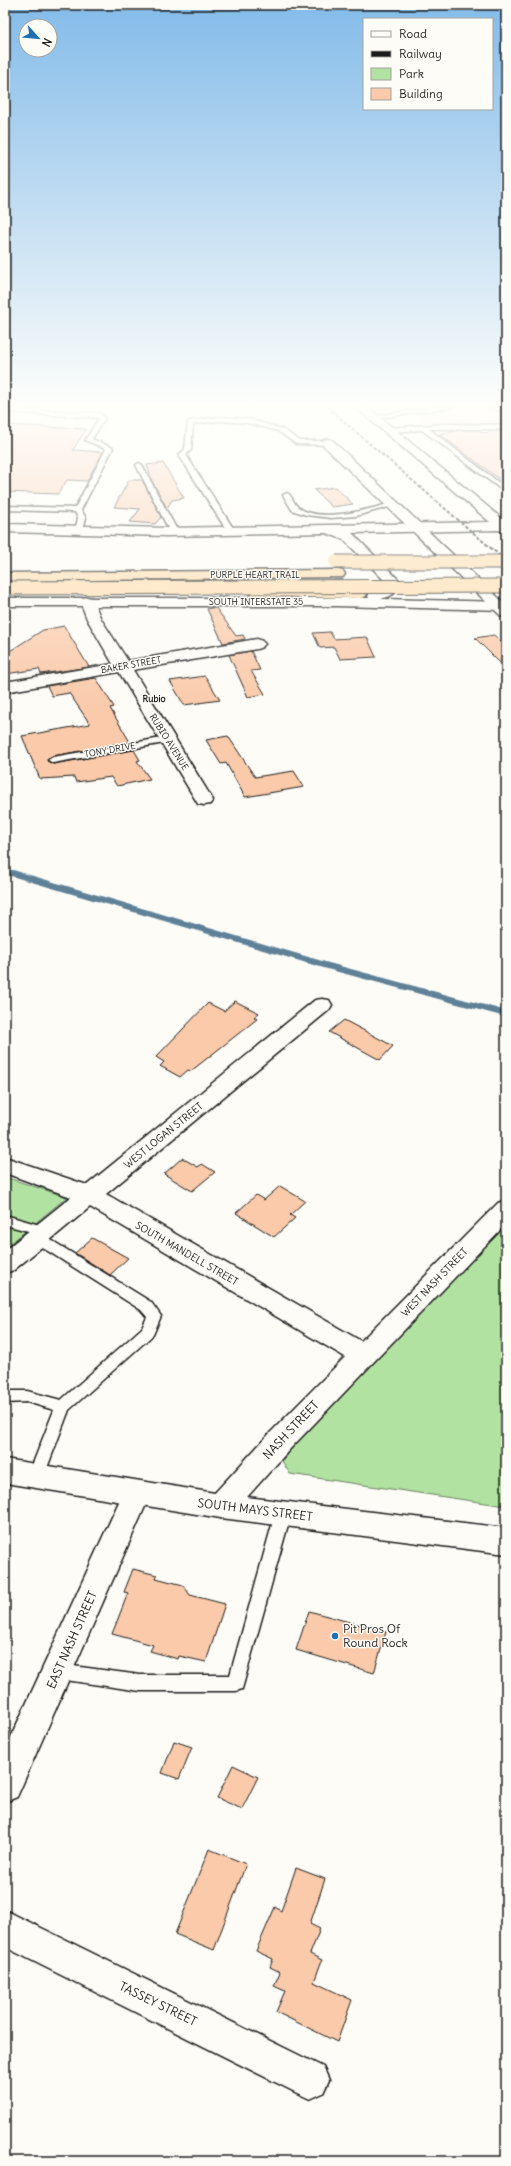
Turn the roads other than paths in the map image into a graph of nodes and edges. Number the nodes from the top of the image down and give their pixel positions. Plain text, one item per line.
1 (8, 508) edge
2 (162, 508) edge
3 (216, 508) edge
4 (295, 508) edge
5 (380, 508) edge
6 (395, 508) edge
7 (480, 508) edge
8 (77, 510) joint
9 (339, 516) junction
10 (5, 528) edge
11 (416, 528) junction
12 (324, 529) junction
13 (347, 529) junction
14 (505, 529) edge
15 (79, 530) junction
16 (231, 531) junction
17 (174, 532) junction
18 (147, 562) dead end
19 (506, 562) edge
20 (337, 568) junction
21 (506, 574) edge
22 (5, 577) edge
23 (506, 586) edge
24 (5, 588) edge
25 (5, 593) edge
26 (87, 601) junction
27 (5, 602) edge
28 (335, 602) junction
29 (504, 605) edge
30 (257, 644) dead end
31 (122, 667) junction
32 (5, 687) edge
33 (167, 740) junction
34 (53, 760) dead end
35 (204, 800) dead end
36 (322, 1005) dead end
37 (5, 1165) edge
38 (88, 1195) junction
39 (506, 1209) edge
40 (5, 1220) edge
41 (41, 1234) junction
42 (5, 1264) edge
43 (363, 1355) junction
44 (5, 1397) edge
45 (63, 1407) junction
46 (5, 1471) edge
47 (36, 1476) junction
48 (137, 1492) junction
49 (221, 1506) junction
50 (283, 1514) junction
51 (502, 1541) edge
52 (58, 1672) junction
53 (5, 1786) edge
54 (5, 1928) edge
55 (310, 2080) dead end

1 - 8 lane
2 - 17 lane
3 - 16 lane
4 - 9 lane
5 - 9 lane
6 - 11 street
7 - 14 street
8 - 15 lane
9 - 13 lane
10 - 15 street
11 - 13 street
11 - 14 street
11 - 29 street
12 - 13 street
12 - 16 street
12 - 28 street
15 - 17 street
16 - 17 street
18 - 20 highway, PURPLE HEART TRAIL
19 - 20 highway, PURPLE HEART TRAIL, bridge
20 - 21 highway, PURPLE HEART TRAIL
20 - 22 highway, PURPLE HEART TRAIL
23 - 24 highway, bridge
25 - 29 highway
26 - 27 street, SOUTH INTERSTATE 35
26 - 28 street, SOUTH INTERSTATE 35
26 - 31 street, RUBIO AVENUE
28 - 29 street, SOUTH INTERSTATE 35
30 - 31 street, BAKER STREET
31 - 32 street, BAKER STREET
31 - 33 street, RUBIO AVENUE
33 - 34 lane, TONY DRIVE
33 - 35 street, RUBIO AVENUE
36 - 38 street, WEST LOGAN STREET
37 - 38 street, SOUTH MANDELL STREET
38 - 41 street, WEST LOGAN STREET
38 - 43 street, SOUTH MANDELL STREET
39 - 43 street, WEST NASH STREET
40 - 41 lane
41 - 42 street, WEST LOGAN STREET
41 - 45 lane
43 - 49 street, NASH STREET
44 - 45 lane
45 - 47 lane
46 - 47 street, SOUTH MAYS STREET
47 - 48 street, SOUTH MAYS STREET
48 - 49 street, SOUTH MAYS STREET
48 - 52 street, EAST NASH STREET
49 - 50 street, SOUTH MAYS STREET
50 - 51 street, SOUTH MAYS STREET
50 - 52 lane
52 - 53 street, EAST NASH STREET
54 - 55 street, TASSEY STREET

